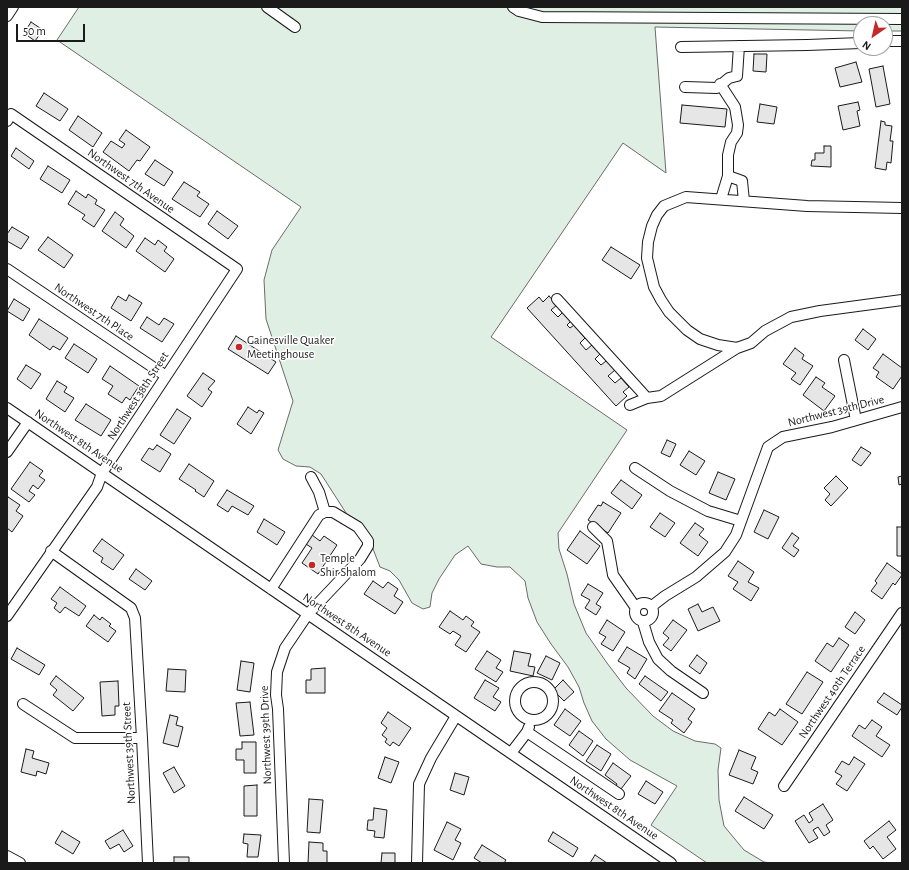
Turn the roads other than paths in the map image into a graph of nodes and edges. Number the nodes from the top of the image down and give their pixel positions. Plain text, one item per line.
1 (13, 7) edge
2 (267, 7) edge
3 (513, 7) edge
4 (7, 16) edge
5 (902, 19) edge
6 (295, 27) dead end
7 (853, 43) edge
8 (739, 46) junction
9 (681, 47) dead end
10 (720, 84) junction
11 (685, 87) dead end
12 (9, 117) edge
13 (728, 176) junction
14 (721, 199) junction
15 (744, 201) junction
16 (902, 208) edge
17 (7, 269) edge
18 (236, 269) joint
19 (557, 298) dead end
20 (902, 300) edge
21 (737, 348) junction
22 (844, 360) dead end
23 (166, 376) junction
24 (647, 398) junction
25 (630, 404) dead end
26 (7, 408) edge
27 (902, 408) edge
28 (856, 420) junction
29 (28, 422) junction
30 (7, 452) edge
31 (636, 468) dead end
32 (102, 473) junction
33 (311, 477) dead end
34 (325, 512) junction
35 (741, 521) junction
36 (593, 527) dead end
37 (51, 551) junction
38 (271, 589) junction
39 (652, 606) junction
40 (636, 608) junction
41 (902, 613) edge
42 (308, 614) junction
43 (7, 616) edge
44 (643, 622) junction
45 (703, 693) dead end
46 (23, 704) dead end
47 (456, 716) junction
48 (528, 720) dead end
49 (527, 732) junction
50 (142, 738) junction
51 (512, 753) junction
52 (784, 786) dead end
53 (619, 794) dead end
54 (7, 856) edge
55 (20, 863) edge
56 (148, 863) edge
57 (284, 863) edge
58 (417, 863) edge
59 (671, 863) edge

1 - 4 street
2 - 6 street
3 - 5 street
7 - 8 street
8 - 9 street
8 - 10 street
10 - 11 street
10 - 13 street
12 - 18 street, Northwest 7th Avenue
13 - 14 street
13 - 15 street
14 - 15 street
14 - 21 street
15 - 16 street
17 - 23 street, Northwest 7th Place
18 - 23 street, Northwest 38th Street
19 - 24 street
20 - 21 street
21 - 24 street
22 - 28 street
23 - 32 street, Northwest 38th Street
24 - 25 street
26 - 29 street, Northwest 8th Avenue
27 - 28 street, Northwest 39th Drive
28 - 35 street, Northwest 39th Drive
29 - 30 street
29 - 32 street, Northwest 8th Avenue
31 - 35 street
32 - 37 street, Northwest 38th Street
32 - 38 street, Northwest 8th Avenue
33 - 34 street
34 - 38 street
34 - 42 street, Northwest 39th Drive
35 - 39 street, Northwest 39th Drive
36 - 40 street
37 - 43 street, Northwest 38th Street
37 - 50 street, Northwest 39th Street
38 - 42 street, Northwest 8th Avenue
39 - 40 street, Northwest 39th Drive
39 - 44 street
40 - 44 street
41 - 52 street, Northwest 40th Terrace
42 - 47 street, Northwest 8th Avenue
42 - 57 street, Northwest 39th Drive
44 - 45 street
46 - 50 street
47 - 51 street, Northwest 8th Avenue
47 - 58 street
48 - 49 street
49 - 51 street
49 - 53 street
50 - 56 street, Northwest 39th Street
51 - 59 street, Northwest 8th Avenue
54 - 55 street

